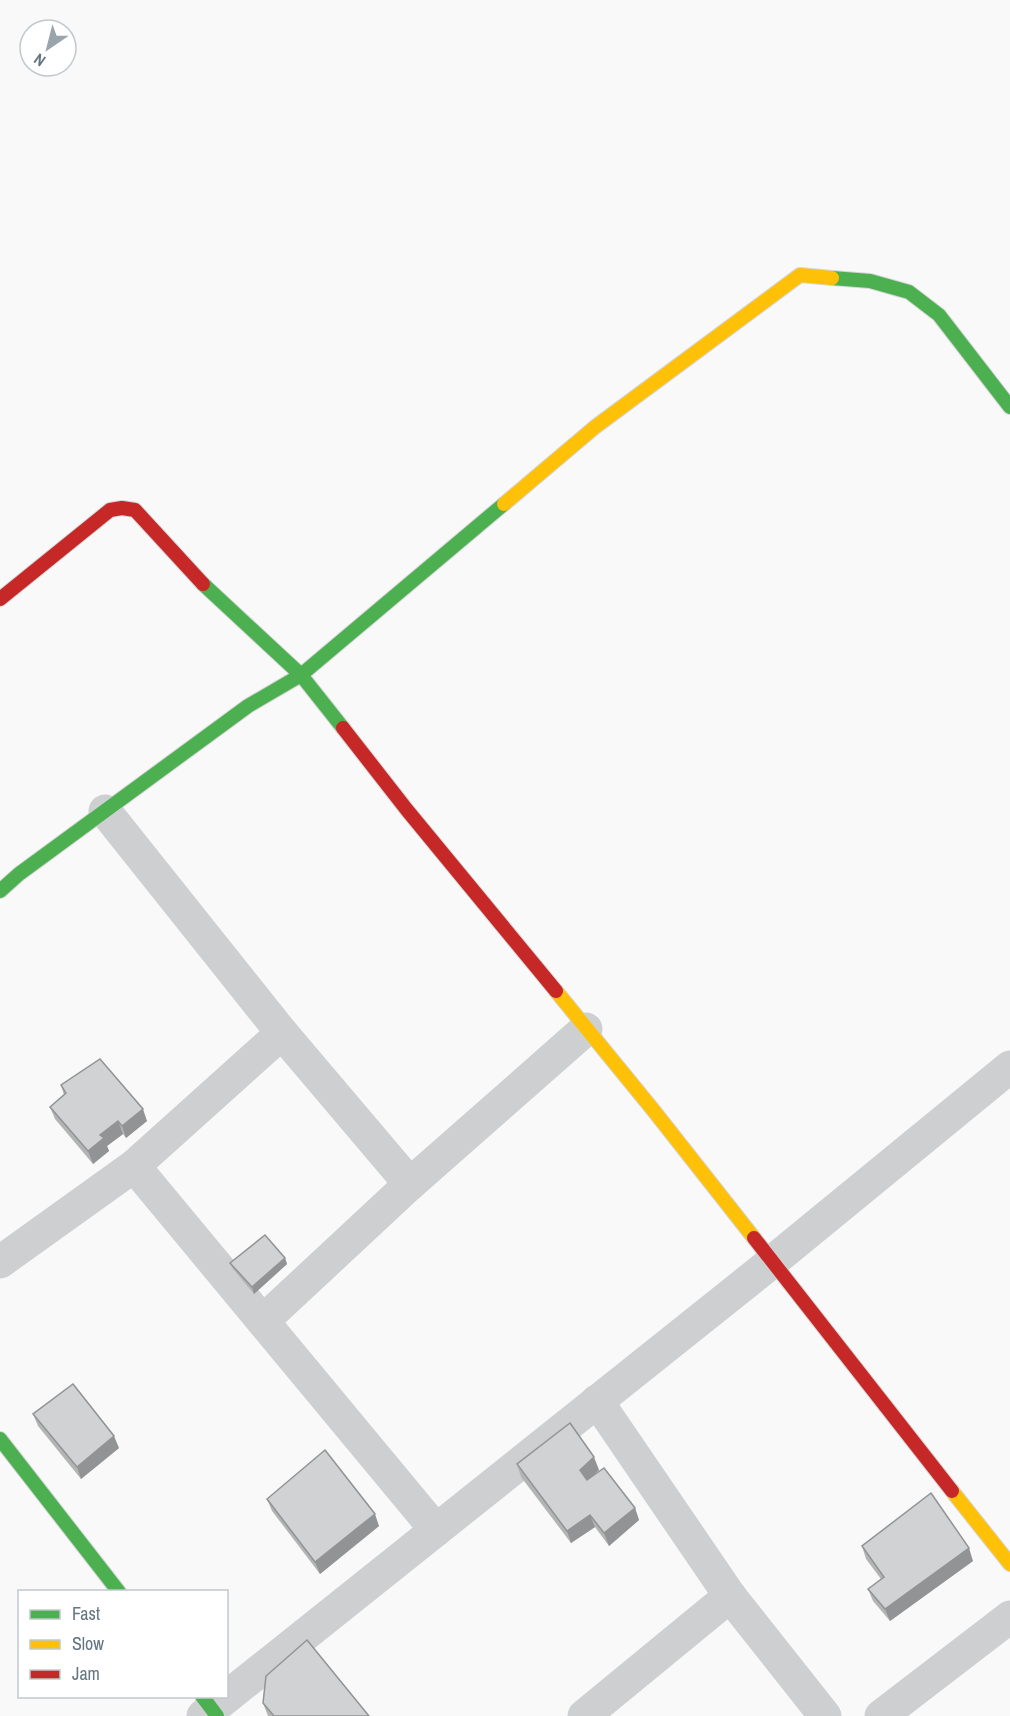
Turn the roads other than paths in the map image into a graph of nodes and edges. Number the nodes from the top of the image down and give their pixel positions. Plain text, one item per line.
1 (1010, 406) edge
2 (0, 599) edge
3 (301, 675) junction
4 (105, 811) junction
5 (0, 891) edge
6 (586, 1029) junction
7 (282, 1033) junction
8 (1010, 1066) edge
9 (134, 1166) junction
10 (410, 1184) junction
11 (0, 1262) edge
12 (772, 1262) junction
13 (263, 1321) junction
14 (597, 1401) junction
15 (0, 1439) edge
16 (436, 1530) junction
17 (1010, 1564) edge
18 (117, 1590) edge
19 (730, 1596) junction
20 (1010, 1617) edge
21 (228, 1694) edge
22 (223, 1698) edge
23 (209, 1709) edge
24 (586, 1715) edge
25 (825, 1716) edge
26 (881, 1716) edge

1 - 3 street
2 - 3 street
3 - 4 street
3 - 6 street
4 - 5 street
4 - 7 street
6 - 10 street
6 - 12 street
7 - 9 street
7 - 10 street
8 - 12 street
9 - 11 street
9 - 13 street
10 - 13 street
12 - 14 street
12 - 17 street
13 - 16 street
14 - 16 street
14 - 19 street
15 - 18 street
16 - 21 street
19 - 24 street
19 - 25 street
20 - 26 street
22 - 23 street

